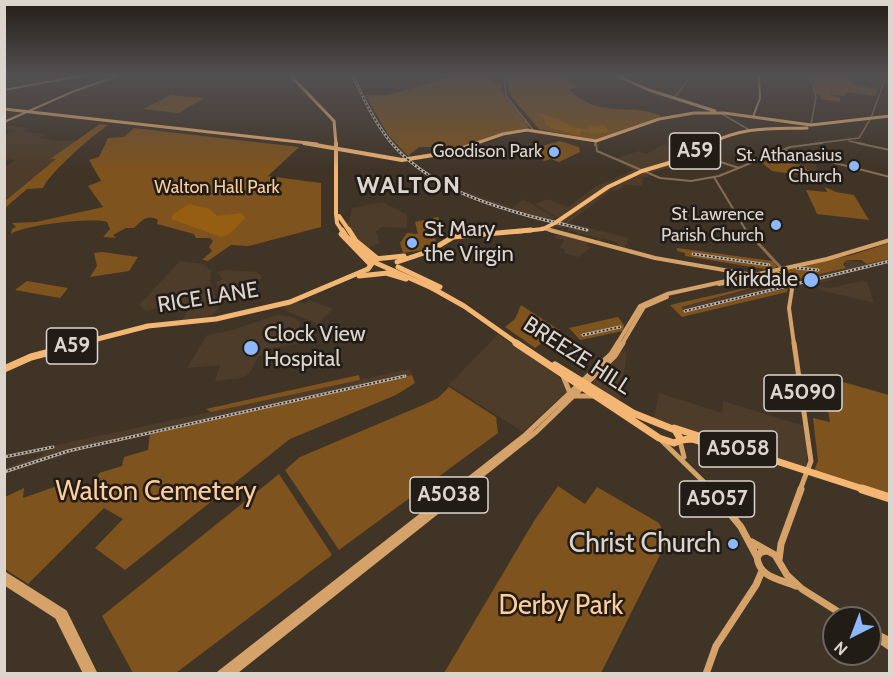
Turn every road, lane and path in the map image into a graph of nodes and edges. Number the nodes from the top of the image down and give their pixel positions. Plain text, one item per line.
1 (36, 108) edge
2 (323, 108) edge
3 (516, 108) edge
4 (705, 108) edge
5 (757, 108) edge
6 (813, 108) edge
7 (874, 108) edge
8 (4, 111) edge
9 (24, 113) junction
10 (719, 113) junction
11 (890, 117) edge
12 (870, 119) junction
13 (4, 122) edge
14 (752, 124) junction
15 (808, 125) junction
16 (337, 127) junction
17 (794, 128) junction
18 (533, 129) junction
19 (853, 140) junction
20 (847, 141) junction
21 (595, 142) junction
22 (859, 144) junction
23 (317, 145) junction
24 (337, 149) junction
25 (783, 150) junction
26 (890, 150) edge
27 (693, 153) junction
28 (739, 168) junction
29 (642, 171) junction
30 (714, 177) junction
31 (890, 177) edge
32 (339, 216) junction
33 (337, 223) junction
34 (544, 229) junction
35 (347, 236) junction
36 (890, 240) edge
37 (419, 254) junction
38 (371, 255) junction
39 (362, 257) junction
40 (389, 258) junction
41 (378, 259) junction
42 (398, 264) junction
43 (369, 266) junction
44 (782, 268) junction
45 (386, 273) junction
46 (776, 273) junction
47 (376, 274) junction
48 (744, 275) junction
49 (353, 277) junction
50 (788, 278) junction
51 (451, 297) junction
52 (642, 307) junction
53 (4, 369) edge
54 (567, 376) junction
55 (585, 383) junction
56 (572, 394) junction
57 (598, 394) junction
58 (668, 426) junction
59 (659, 438) junction
60 (681, 441) junction
61 (685, 460) junction
62 (808, 474) junction
63 (890, 500) edge
64 (748, 538) junction
65 (781, 544) junction
66 (768, 551) junction
67 (757, 558) junction
68 (779, 560) junction
69 (782, 569) junction
70 (762, 571) junction
71 (4, 574) edge
72 (775, 578) junction
73 (4, 581) edge
74 (756, 585) junction
75 (802, 589) junction
76 (829, 606) edge
77 (87, 674) edge
78 (94, 674) edge
79 (220, 674) edge
80 (231, 674) edge
81 (706, 674) edge

1 - 9 main road
2 - 16 highway
3 - 18 street
4 - 10 highway
5 - 14 main road
6 - 15 street
7 - 12 street
8 - 9 highway
9 - 13 main road
9 - 23 highway
9 - 24 highway
10 - 14 highway
10 - 14 street
10 - 14 highway
10 - 21 highway
11 - 12 highway, A59
11 - 12 highway, A59
12 - 15 highway, A59
12 - 15 highway, A59
12 - 19 street
14 - 15 highway
14 - 15 highway
14 - 17 highway, A59
14 - 27 highway, A59
15 - 17 highway, A59
15 - 17 highway, A59
16 - 24 highway, A5058
16 - 24 highway, A5058
18 - 21 highway
18 - 24 highway
19 - 20 street
19 - 22 street
20 - 22 street
20 - 25 street
21 - 29 street
22 - 26 street
23 - 24 highway
23 - 24 highway
24 - 32 highway, A5058
24 - 33 highway, A5058
25 - 28 street
25 - 31 street
27 - 28 street
27 - 29 highway, A59
28 - 30 street
29 - 30 street
29 - 34 highway, A59
30 - 44 street
32 - 35 highway, A5058
32 - 38 highway
33 - 35 highway, A5058
33 - 39 highway
34 - 37 highway, A59
34 - 48 main road
35 - 51 highway, A5058, bridge
36 - 44 main road
37 - 40 highway, A59
37 - 42 highway, A59
38 - 39 highway
38 - 41 highway
39 - 43 highway
40 - 41 highway, A59
40 - 42 highway
41 - 43 highway, A59
42 - 45 highway, A59
42 - 51 highway
43 - 47 highway
43 - 49 highway, RICE LANE / A59
44 - 46 main road
44 - 48 main road
44 - 50 main road
45 - 47 highway, A59
45 - 51 highway
46 - 50 main road
46 - 52 main road
47 - 49 highway, RICE LANE / A59
48 - 52 main road
49 - 53 highway, RICE LANE / A59
50 - 62 main road, A5090, bridge
51 - 54 highway, BREEZE HILL / A5058
52 - 55 main road, A5038
54 - 55 highway, BREEZE HILL / A5058
54 - 55 main road
54 - 56 main road
55 - 56 main road, A5038
55 - 57 highway, BREEZE HILL / A5058
56 - 57 main road
56 - 79 main road, A5038
56 - 80 main road, A5038
57 - 58 highway, BREEZE HILL / A5058
57 - 59 highway, BREEZE HILL / A5058
58 - 60 highway, BREEZE HILL / A5058
58 - 62 highway, A5058
59 - 60 highway, BREEZE HILL / A5058
59 - 61 main road, BREEZE HILL / A5057
60 - 61 main road, BREEZE HILL / A5057
60 - 62 highway, A5058
61 - 64 main road, BREEZE HILL / A5057
62 - 63 highway, A5058
62 - 65 main road, A5090
64 - 66 main road, BREEZE HILL / A5057
64 - 67 main road, BREEZE HILL / A5057
65 - 66 main road
65 - 68 main road, A5090
66 - 67 main road
66 - 68 main road, A5090
67 - 70 main road
68 - 69 main road, A5090
69 - 72 main road
69 - 75 main road
70 - 72 main road
70 - 74 main road
71 - 78 main road
72 - 74 main road
72 - 75 main road
73 - 77 main road
74 - 81 main road
75 - 76 main road

